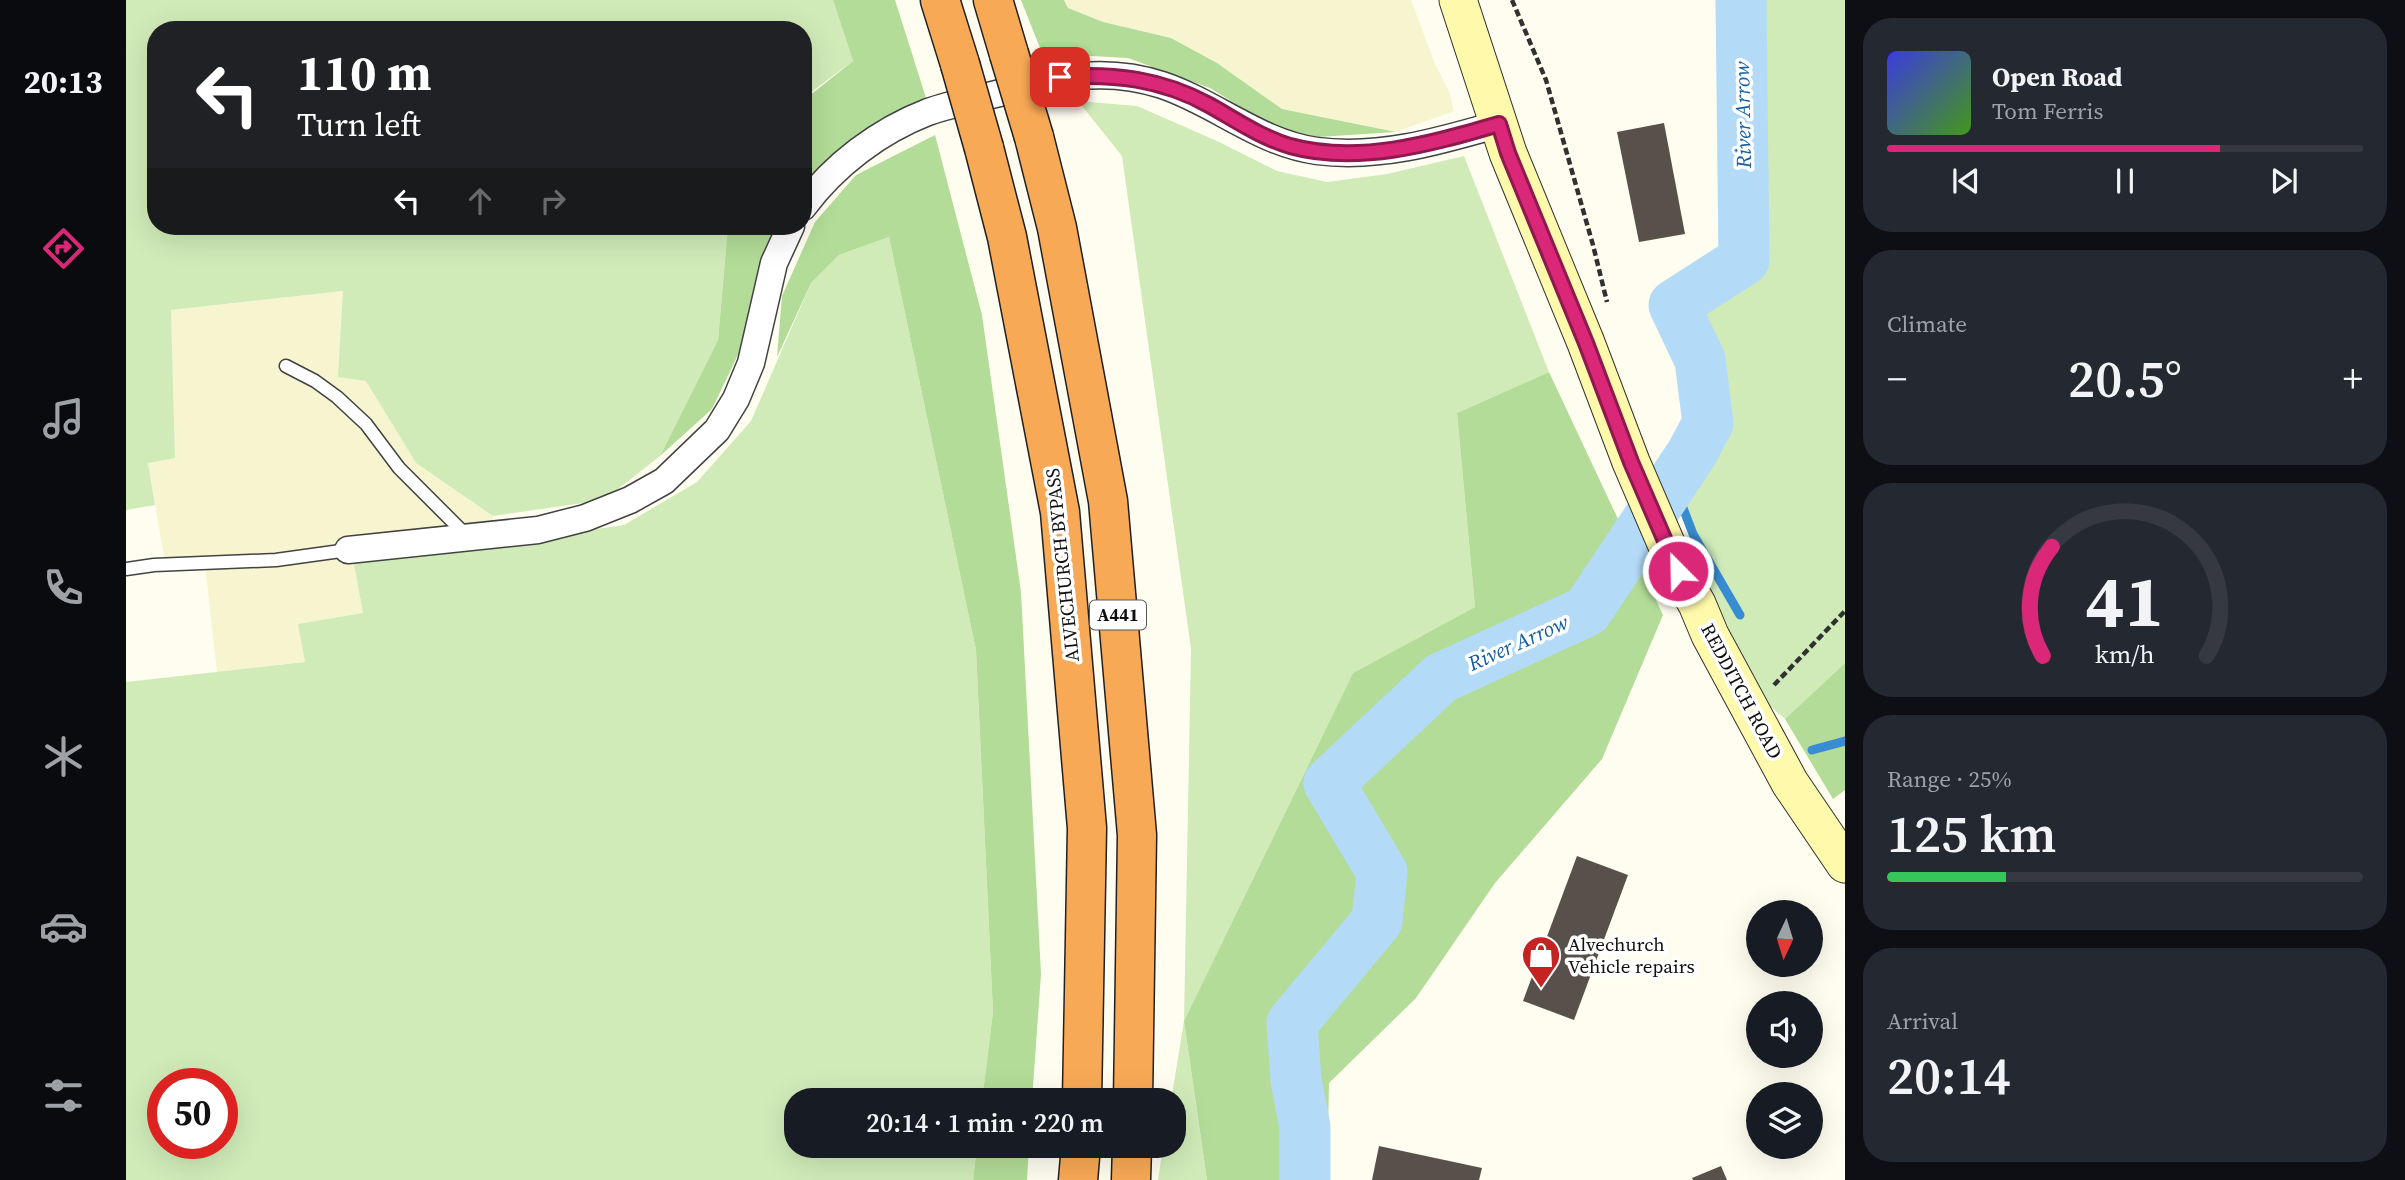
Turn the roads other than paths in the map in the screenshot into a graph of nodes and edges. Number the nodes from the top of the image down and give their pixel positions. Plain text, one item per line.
1 (940, 0) edge
2 (993, 0) edge
3 (1458, 0) edge
4 (1499, 124) junction
5 (812, 195) edge
6 (787, 235) edge
7 (286, 366) dead end
8 (469, 537) junction
9 (348, 550) joint
10 (126, 569) edge
11 (1845, 864) edge
12 (1082, 1088) edge
13 (1133, 1088) edge
14 (1080, 1158) edge
15 (1132, 1158) edge
16 (1078, 1180) edge
17 (1131, 1180) edge

1 - 12 highway, ALVECHURCH BYPASS / A441, bridge
2 - 13 highway, A441, bridge
3 - 4 main road, REDDITCH ROAD
4 - 5 street
4 - 11 main road, REDDITCH ROAD
6 - 8 street
7 - 8 lane
8 - 9 street
9 - 10 lane
14 - 16 highway
15 - 17 highway

